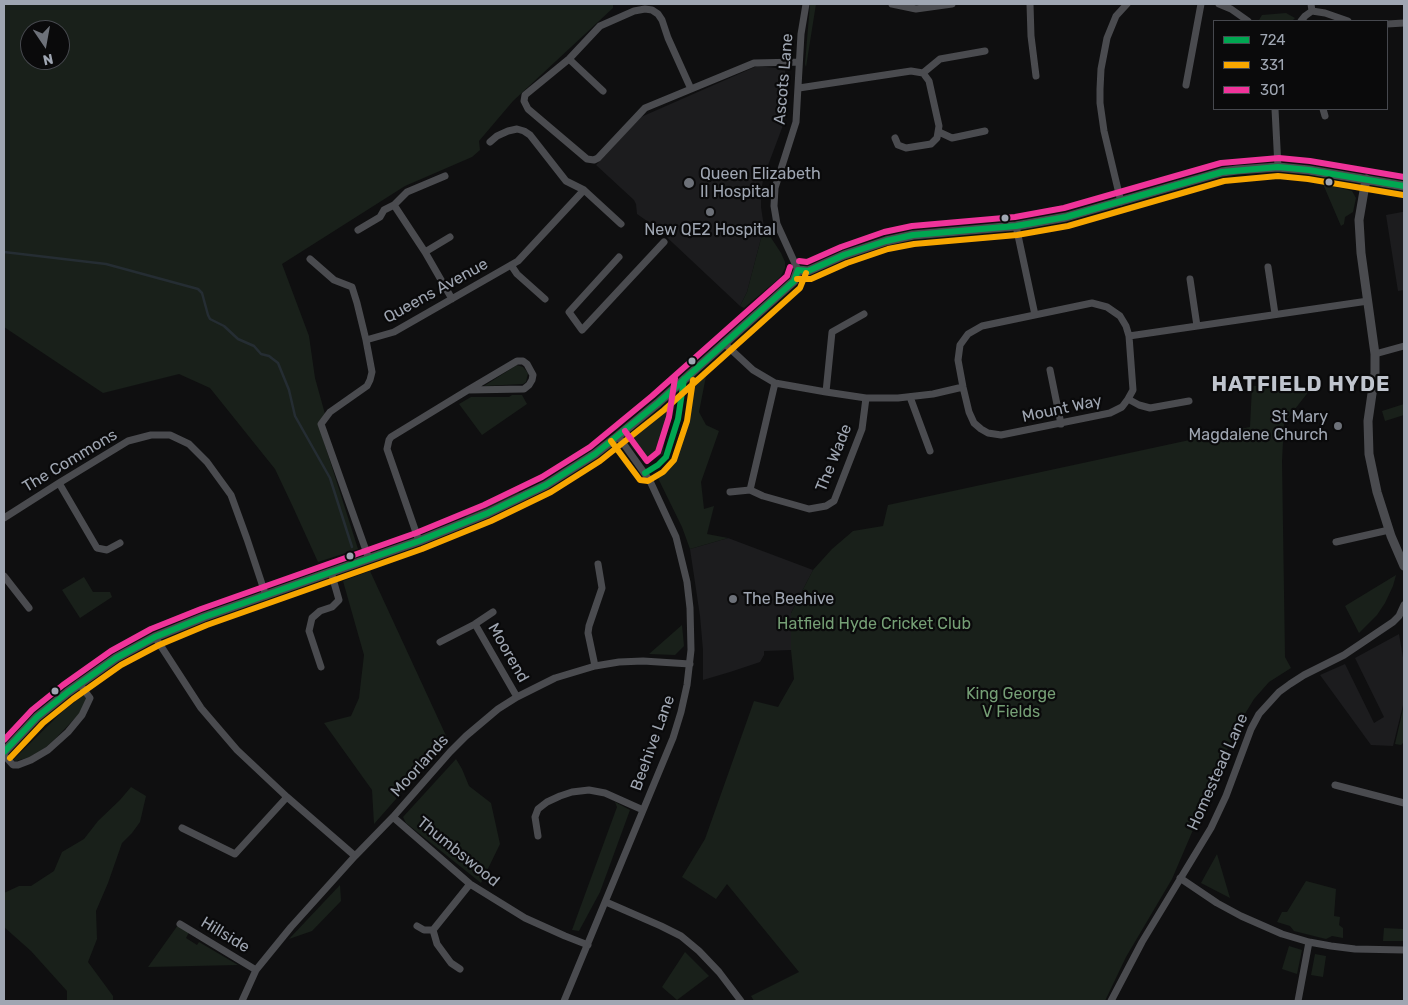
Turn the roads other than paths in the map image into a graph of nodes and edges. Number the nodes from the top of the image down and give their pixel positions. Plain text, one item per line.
1 (806, 4) edge
2 (892, 4) edge
3 (952, 4) edge
4 (1030, 4) edge
5 (1127, 4) edge
6 (1201, 4) edge
7 (1219, 4) edge
8 (916, 6) edge
9 (1311, 8) edge
10 (1247, 20) edge
11 (1302, 20) edge
12 (1345, 20) edge
13 (1404, 23) edge
14 (1388, 24) edge
15 (985, 51) dead end
16 (569, 59) junction
17 (799, 62) junction
18 (923, 72) junction
19 (1036, 76) dead end
20 (1186, 86) dead end
21 (799, 88) junction
22 (691, 89) junction
23 (603, 91) dead end
24 (1275, 110) edge
25 (985, 131) dead end
26 (939, 132) junction
27 (895, 138) dead end
28 (490, 142) dead end
29 (1278, 167) junction
30 (445, 176) dead end
31 (1366, 180) junction
32 (1404, 186) edge
33 (584, 190) junction
34 (1120, 202) junction
35 (394, 204) junction
36 (621, 224) dead end
37 (1016, 226) junction
38 (358, 230) dead end
39 (450, 237) dead end
40 (664, 242) dead end
41 (425, 252) junction
42 (620, 257) dead end
43 (310, 259) dead end
44 (510, 265) junction
45 (1268, 267) dead end
46 (798, 270) junction
47 (1190, 279) dead end
48 (452, 299) junction
49 (545, 299) dead end
50 (1368, 300) junction
51 (864, 314) dead end
52 (1275, 314) junction
53 (1035, 315) junction
54 (1197, 326) junction
55 (1129, 336) junction
56 (366, 340) junction
57 (724, 344) junction
58 (1404, 346) edge
59 (1375, 354) junction
60 (1050, 370) dead end
61 (775, 383) junction
62 (963, 387) junction
63 (468, 390) junction
64 (826, 392) junction
65 (910, 397) junction
66 (866, 398) junction
67 (1128, 399) junction
68 (1189, 401) dead end
69 (1060, 424) junction
70 (618, 436) junction
71 (930, 451) dead end
72 (58, 483) junction
73 (750, 490) junction
74 (730, 492) dead end
75 (4, 518) edge
76 (1389, 530) junction
77 (419, 541) junction
78 (1336, 542) dead end
79 (120, 543) dead end
80 (368, 559) junction
81 (1403, 563) edge
82 (598, 564) dead end
83 (331, 572) junction
84 (4, 576) edge
85 (266, 596) junction
86 (29, 608) dead end
87 (1403, 610) edge
88 (493, 612) dead end
89 (475, 624) junction
90 (155, 637) junction
91 (440, 642) dead end
92 (690, 664) junction
93 (595, 666) junction
94 (321, 667) dead end
95 (79, 683) junction
96 (517, 697) junction
97 (4, 753) edge
98 (1335, 785) dead end
99 (287, 797) junction
100 (1404, 803) edge
101 (643, 810) junction
102 (393, 818) junction
103 (182, 828) dead end
104 (538, 836) dead end
105 (356, 856) junction
106 (1180, 878) junction
107 (470, 884) junction
108 (606, 902) junction
109 (180, 924) dead end
110 (417, 926) dead end
111 (433, 930) junction
112 (1308, 942) junction
113 (588, 944) junction
114 (1404, 950) edge
115 (460, 969) dead end
116 (256, 970) junction
117 (242, 1001) edge
118 (564, 1001) edge
119 (741, 1001) edge
120 (1111, 1001) edge
121 (1298, 1001) edge

1 - 17 street, Ascots Lane
2 - 8 street
3 - 8 street
4 - 19 street
5 - 34 street
6 - 20 street
7 - 10 street
9 - 11 street
9 - 12 street
13 - 14 street
15 - 18 street
16 - 22 street
16 - 22 street
16 - 23 street
17 - 21 street, Ascots Lane
17 - 22 street
18 - 21 street
18 - 26 street
21 - 46 street, Ascots Lane
24 - 29 street
25 - 26 street
26 - 27 street
28 - 33 street
29 - 31 street
29 - 34 street
30 - 35 street
31 - 32 street
31 - 50 street
33 - 36 street
33 - 44 street, Queens Avenue
34 - 37 street
35 - 38 street
35 - 41 street
37 - 46 street
37 - 53 street
39 - 41 street
40 - 42 street
41 - 48 street
43 - 56 street
44 - 48 street, Queens Avenue
44 - 49 street
45 - 52 street
46 - 57 street
47 - 54 street
48 - 56 street, Queens Avenue
50 - 52 street
50 - 59 street
51 - 64 street
52 - 54 street
53 - 55 street, Mount Way
53 - 62 street, Mount Way
54 - 55 street
55 - 67 street, Mount Way
56 - 80 street
57 - 61 street
57 - 70 street
58 - 59 street
59 - 76 street
60 - 69 street
61 - 64 street
61 - 73 street
62 - 65 street
62 - 69 street, Mount Way
63 - 63 street
63 - 77 street
64 - 66 street
65 - 66 street
65 - 71 street
66 - 73 street, The Wade
67 - 68 street
67 - 69 street, Mount Way
70 - 77 street
70 - 92 street, Beehive Lane
72 - 75 street, The Commons
72 - 79 street
72 - 85 street, The Commons
73 - 74 street, The Wade
76 - 78 street
76 - 81 street
77 - 80 street
80 - 83 street
82 - 93 street
83 - 85 street
83 - 94 street
84 - 86 street
85 - 90 street
87 - 106 street, Homestead Lane
88 - 89 street, Moorend
89 - 91 street, Moorend
89 - 96 street, Moorend
90 - 95 street
90 - 99 street
92 - 93 street, Moorlands
92 - 101 street, Beehive Lane
93 - 96 street, Moorlands
95 - 97 street
95 - 97 street
96 - 102 street, Moorlands
98 - 100 street
99 - 103 street
99 - 105 street
101 - 104 street
101 - 108 street, Beehive Lane
102 - 105 street, Moorlands
102 - 107 street, Thumbswood
105 - 116 street, Moorlands
106 - 112 street
106 - 120 street, Homestead Lane
107 - 111 street
107 - 113 street, Thumbswood
108 - 113 street, Beehive Lane
108 - 119 street
109 - 116 street, Hillside
110 - 111 street
111 - 115 street
112 - 114 street
112 - 121 street
113 - 118 street, Beehive Lane
116 - 117 street, Moorlands

